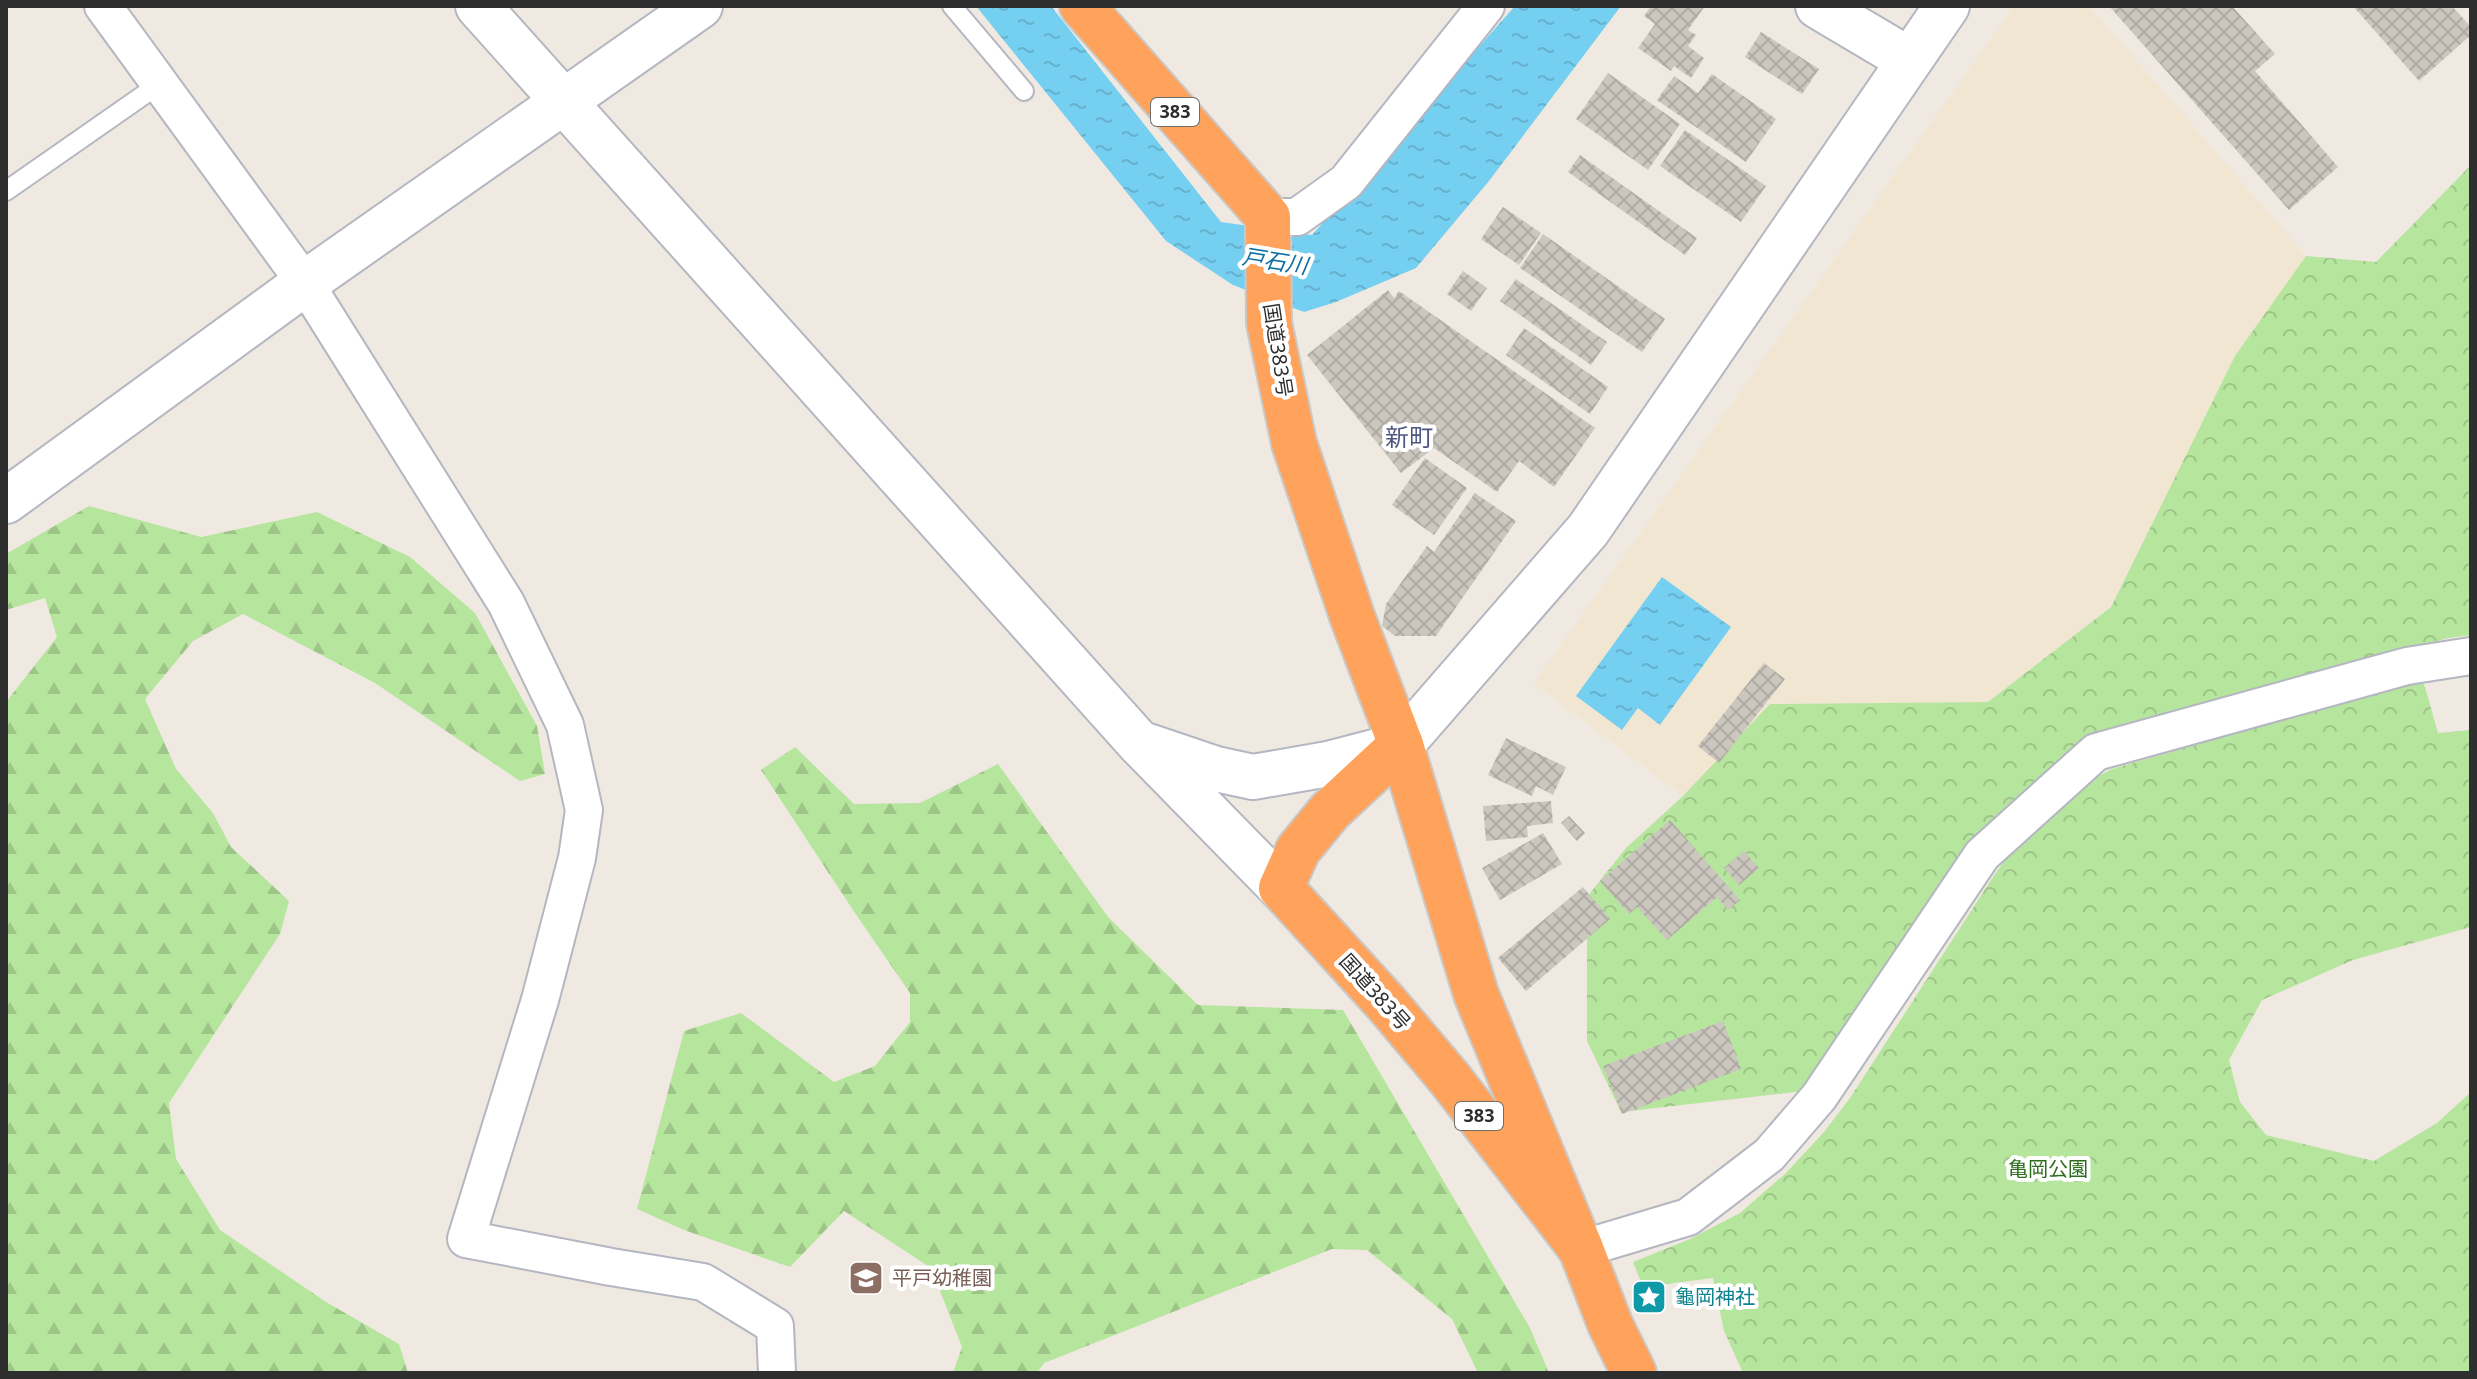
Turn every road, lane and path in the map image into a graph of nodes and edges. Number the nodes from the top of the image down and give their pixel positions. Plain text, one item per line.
1 (103, 6) edge
2 (478, 6) edge
3 (700, 6) edge
4 (952, 6) edge
5 (1082, 6) edge
6 (1486, 6) edge
7 (1818, 6) edge
8 (1947, 6) edge
9 (1909, 60) junction
10 (158, 85) junction
11 (1024, 91) dead end
12 (565, 103) junction
13 (6, 191) edge
14 (1268, 217) junction
15 (305, 283) junction
16 (6, 501) edge
17 (2471, 656) edge
18 (1139, 743) junction
19 (1401, 745) junction
20 (1281, 888) junction
21 (1581, 1249) junction
22 (777, 1373) edge
23 (1634, 1373) edge

1 - 10 street
2 - 12 street
3 - 12 street
4 - 11 lane
5 - 14 highway, 383
6 - 14 street
7 - 9 street
8 - 9 street
9 - 19 street
10 - 13 lane
10 - 15 street
12 - 15 street
12 - 18 street
14 - 19 highway, 国道383号 / 383
15 - 16 street
15 - 22 street
17 - 21 street
18 - 19 street
18 - 20 street
19 - 20 highway
19 - 21 highway, 国道383号 / 383
20 - 21 highway, 国道383号 / 383
21 - 23 highway, 国道383号 / 383

